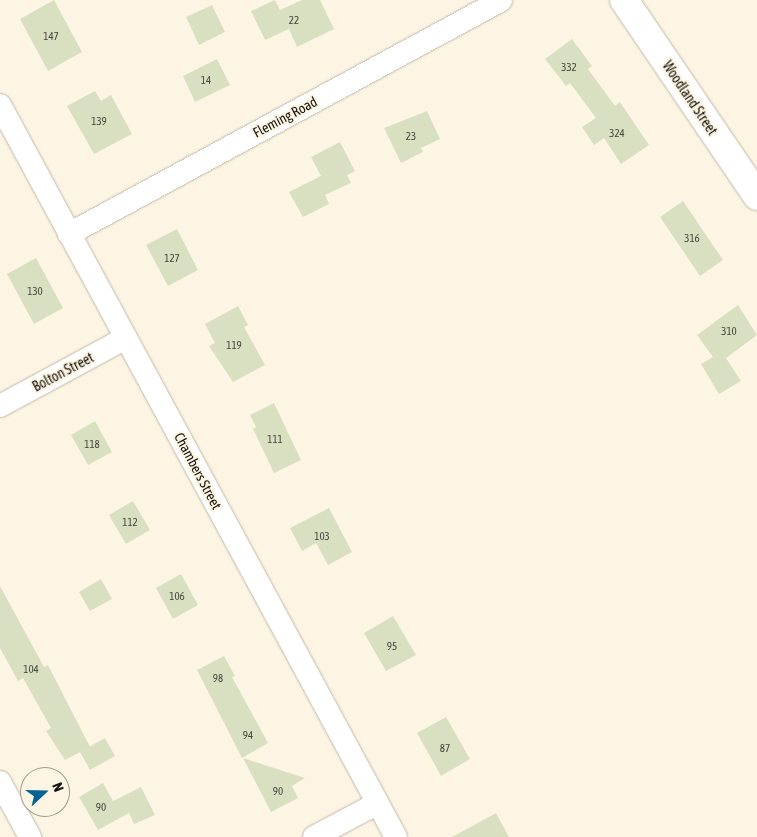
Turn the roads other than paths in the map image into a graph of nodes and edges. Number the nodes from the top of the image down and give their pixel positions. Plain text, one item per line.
1 (501, 0) edge
2 (624, 0) edge
3 (1, 109) edge
4 (757, 196) edge
5 (70, 234) junction
6 (126, 338) junction
7 (0, 406) edge
8 (0, 782) edge
9 (378, 803) junction
10 (30, 837) edge
11 (314, 837) edge
12 (396, 837) edge

1 - 5 street, Fleming Road
2 - 4 street, Woodland Street
3 - 5 street, Chambers Street
5 - 6 street, Chambers Street
6 - 7 street, Bolton Street
6 - 9 street, Chambers Street
8 - 10 street
9 - 11 street
9 - 12 street, Chambers Street

